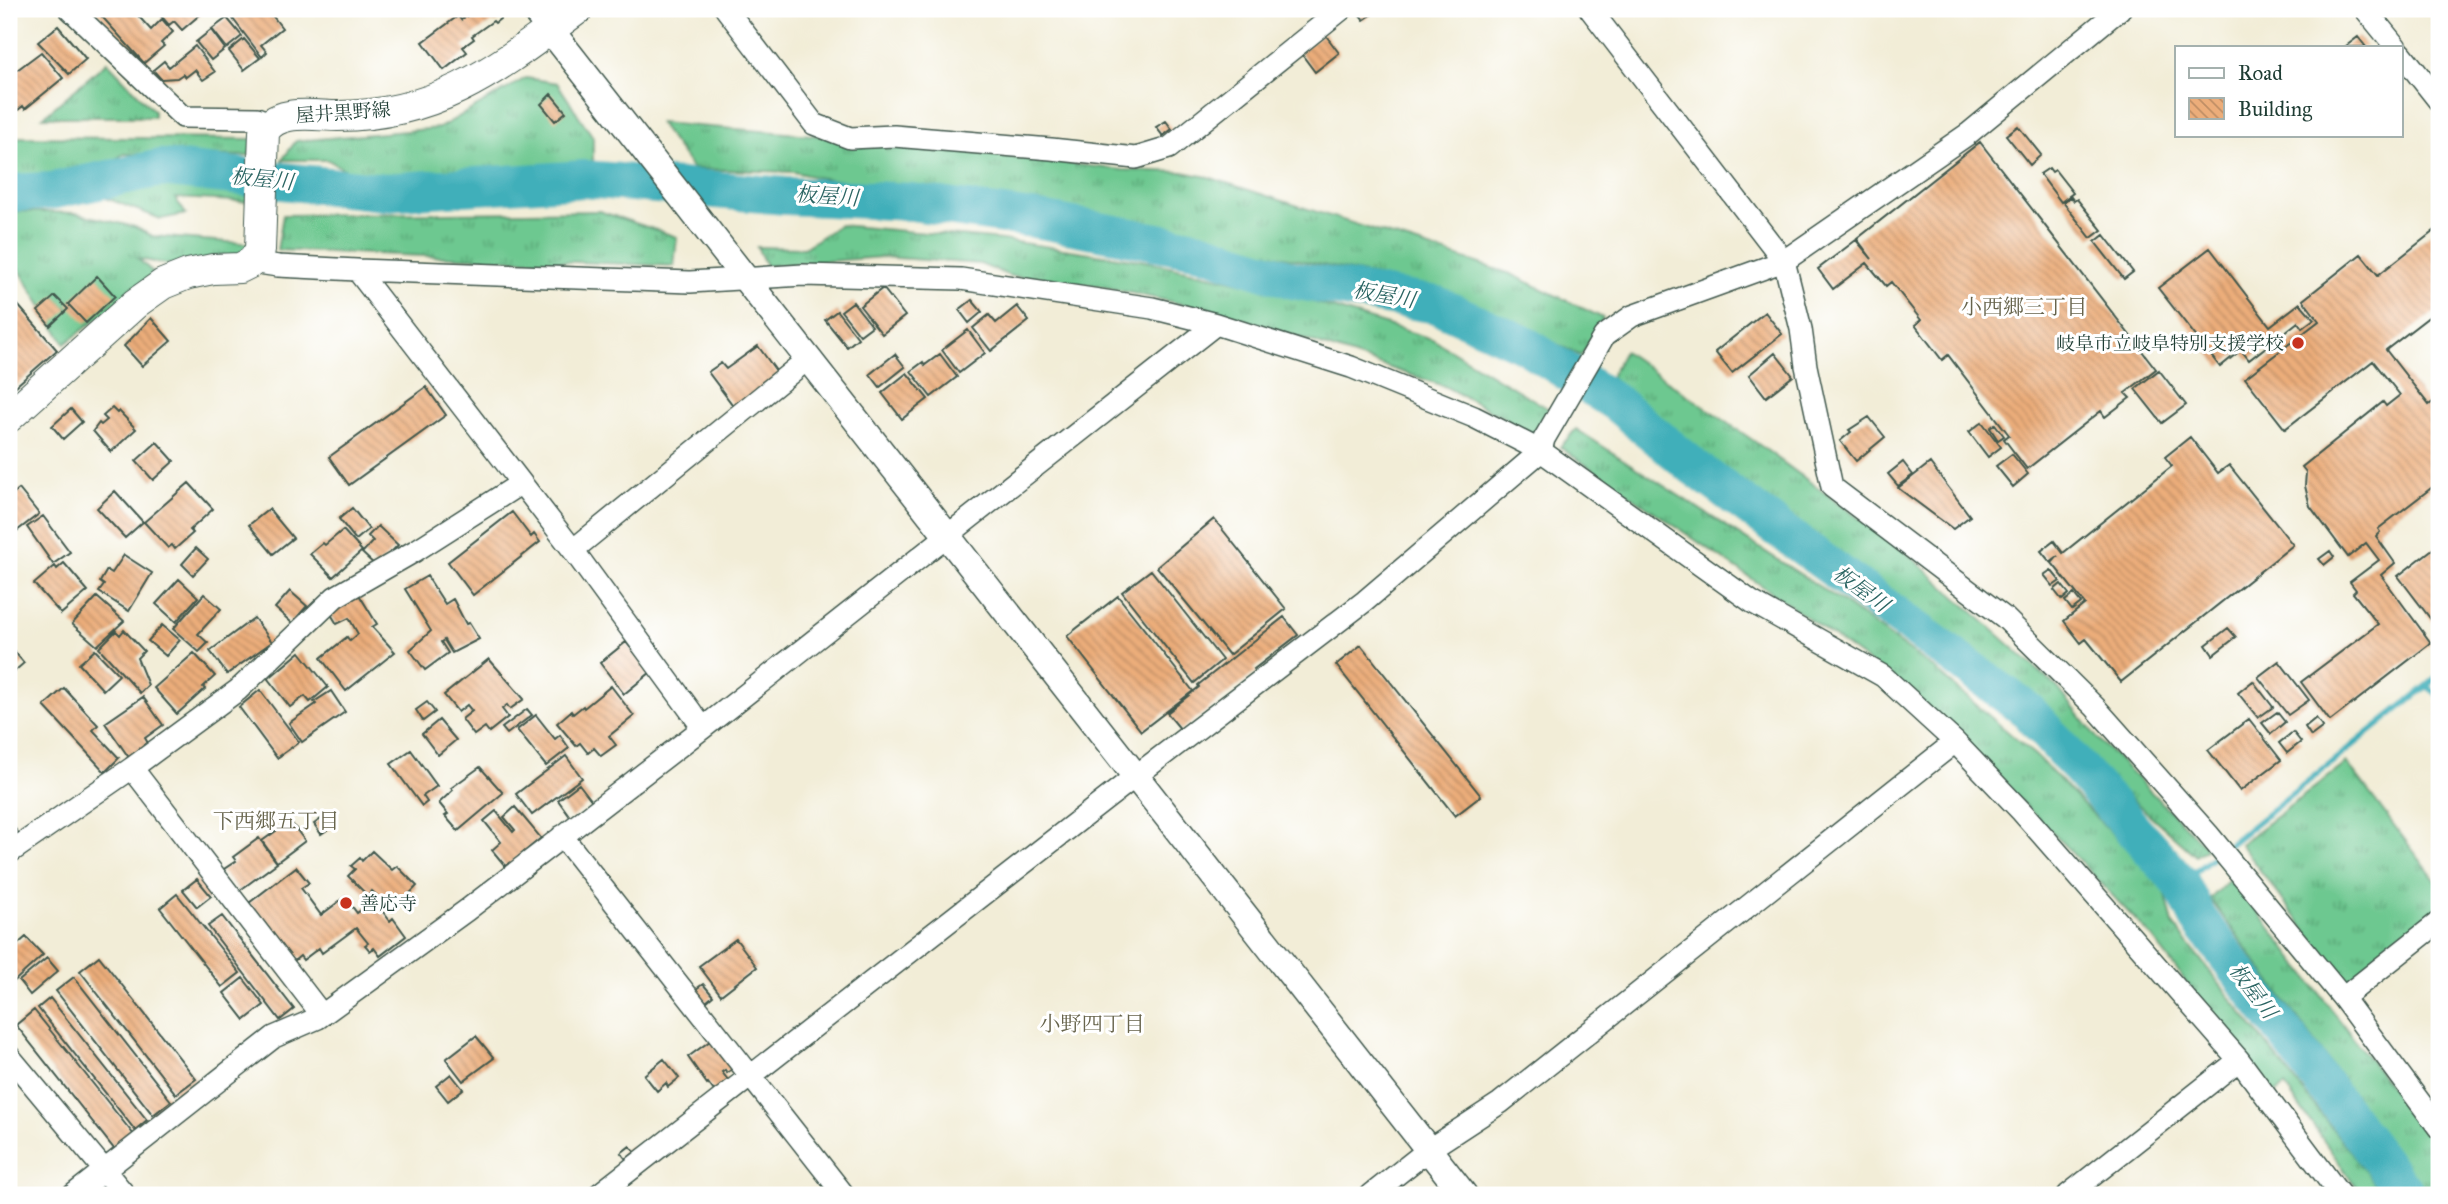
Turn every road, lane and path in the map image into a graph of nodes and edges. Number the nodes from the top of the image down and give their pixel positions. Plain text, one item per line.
1 (70, 9) edge
2 (578, 9) edge
3 (726, 9) edge
4 (1342, 9) edge
5 (1590, 9) edge
6 (2120, 9) edge
7 (2365, 9) edge
8 (542, 19) edge
9 (2395, 46) edge
10 (2402, 54) edge
11 (2439, 101) edge
12 (267, 127) junction
13 (256, 256) junction
14 (1784, 261) junction
15 (357, 270) junction
16 (740, 274) junction
17 (1216, 324) junction
18 (809, 358) junction
19 (9, 417) edge
20 (1542, 445) junction
21 (520, 484) junction
22 (947, 536) junction
23 (573, 550) junction
24 (703, 728) junction
25 (1955, 742) junction
26 (132, 768) junction
27 (1137, 775) junction
28 (562, 836) junction
29 (9, 853) edge
30 (2439, 922) edge
31 (2343, 998) junction
32 (322, 1015) junction
33 (9, 1056) edge
34 (2239, 1060) junction
35 (751, 1075) junction
36 (2439, 1128) edge
37 (1428, 1150) junction
38 (105, 1170) junction
39 (73, 1195) edge
40 (125, 1195) edge
41 (598, 1195) edge
42 (844, 1195) edge
43 (1371, 1195) edge
44 (1464, 1195) edge
45 (2068, 1195) edge
46 (2340, 1195) edge

1 - 12 street
2 - 8 main road, 屋井黒野線
3 - 4 street
5 - 14 street
6 - 14 street
7 - 9 street
8 - 12 main road, 屋井黒野線
8 - 16 street
10 - 11 street
12 - 13 main road
13 - 15 street
13 - 19 main road
14 - 20 street
14 - 31 street
15 - 16 street
15 - 21 street
16 - 17 street
16 - 18 street
17 - 20 street
17 - 22 street
18 - 22 street
18 - 23 street
20 - 25 street
20 - 27 street
21 - 23 street
21 - 26 street
22 - 24 street
22 - 27 street
23 - 24 street
24 - 28 street
25 - 34 street
25 - 37 street
26 - 29 street
26 - 32 street
27 - 35 street
27 - 37 street
28 - 32 street
28 - 35 street
30 - 31 street
31 - 36 street
32 - 38 street
33 - 38 street
34 - 45 street
34 - 46 street
35 - 41 street
35 - 42 street
37 - 43 street
37 - 44 street
38 - 39 street
38 - 40 street

